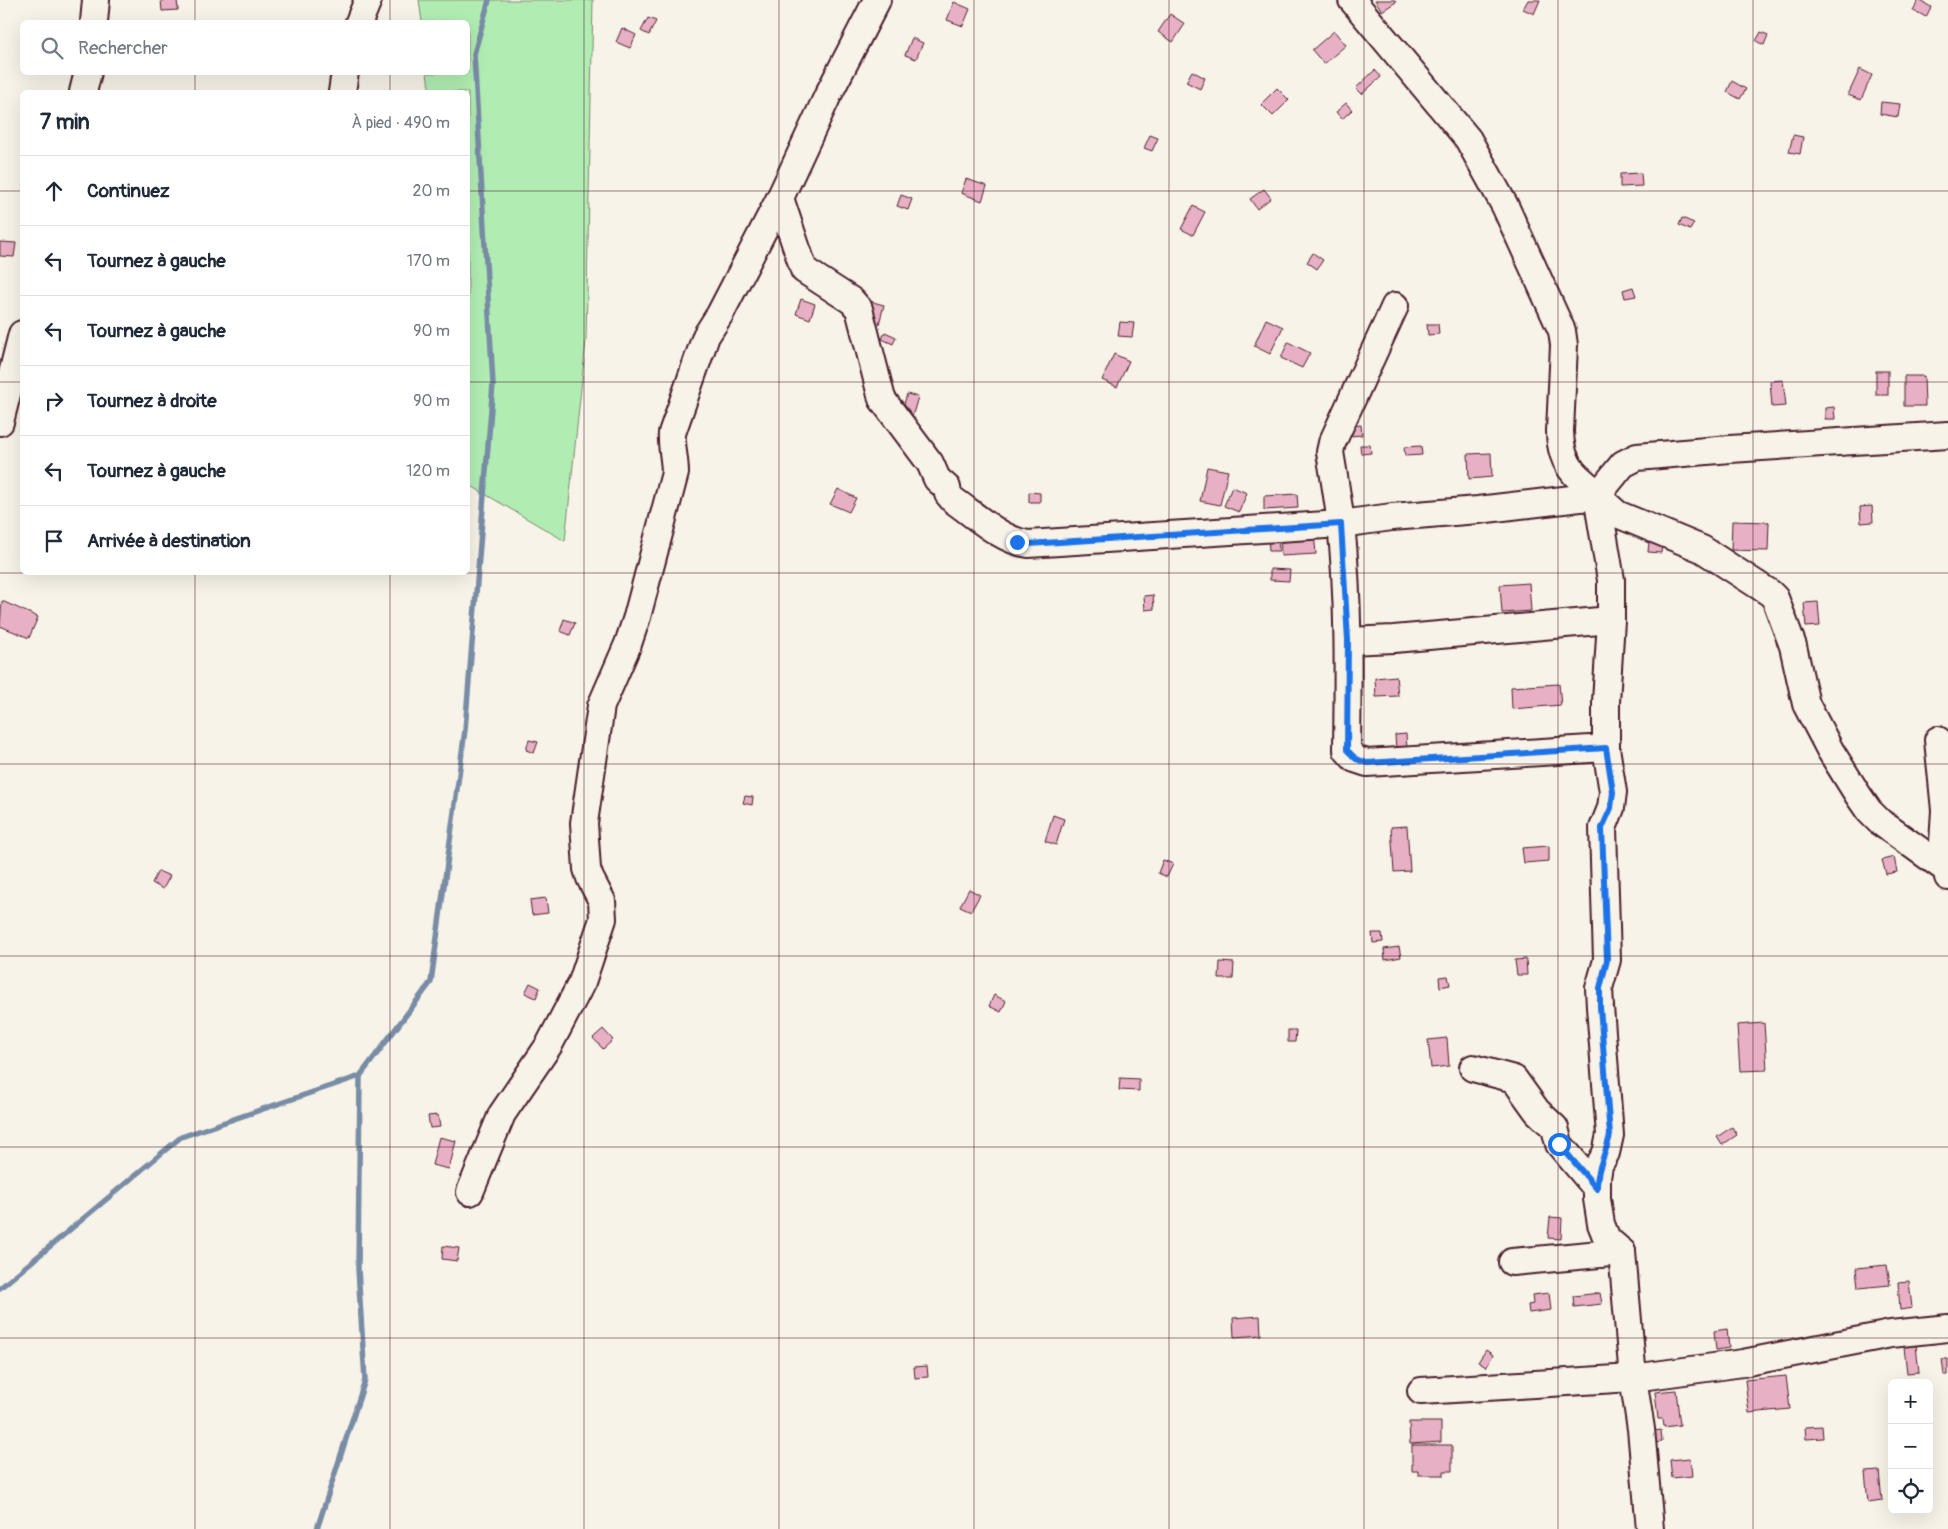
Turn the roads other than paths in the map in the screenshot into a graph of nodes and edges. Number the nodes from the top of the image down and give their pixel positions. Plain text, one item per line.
1 (96, 0) edge
2 (368, 0) edge
3 (877, 0) edge
4 (1352, 0) edge
5 (94, 20) edge
6 (360, 20) edge
7 (87, 75) edge
8 (345, 75) edge
9 (84, 90) edge
10 (342, 90) edge
11 (780, 198) junction
12 (1395, 306) dead end
13 (20, 342) edge
14 (0, 422) edge
15 (1948, 435) edge
16 (1597, 496) junction
17 (1341, 524) junction
18 (1611, 620) junction
19 (1348, 640) junction
20 (1938, 740) dead end
21 (1606, 748) junction
22 (1946, 810) edge
23 (1948, 874) edge
24 (1473, 1068) dead end
25 (1597, 1189) junction
26 (470, 1192) dead end
27 (1622, 1252) junction
28 (1512, 1262) dead end
29 (1948, 1328) edge
30 (1633, 1378) junction
31 (1421, 1391) dead end
32 (1650, 1529) edge

1 - 5 street
2 - 6 street
3 - 11 street
4 - 16 street
7 - 9 street
8 - 10 street
11 - 17 street
11 - 26 street
12 - 17 street
13 - 14 street
15 - 16 street
16 - 17 street
16 - 18 street
16 - 23 street
17 - 19 street
18 - 19 street
18 - 21 street
19 - 21 street
20 - 22 street
21 - 25 street
22 - 23 street
24 - 25 street
25 - 27 street
27 - 28 street
27 - 30 street
29 - 30 street
30 - 31 street
30 - 32 street

